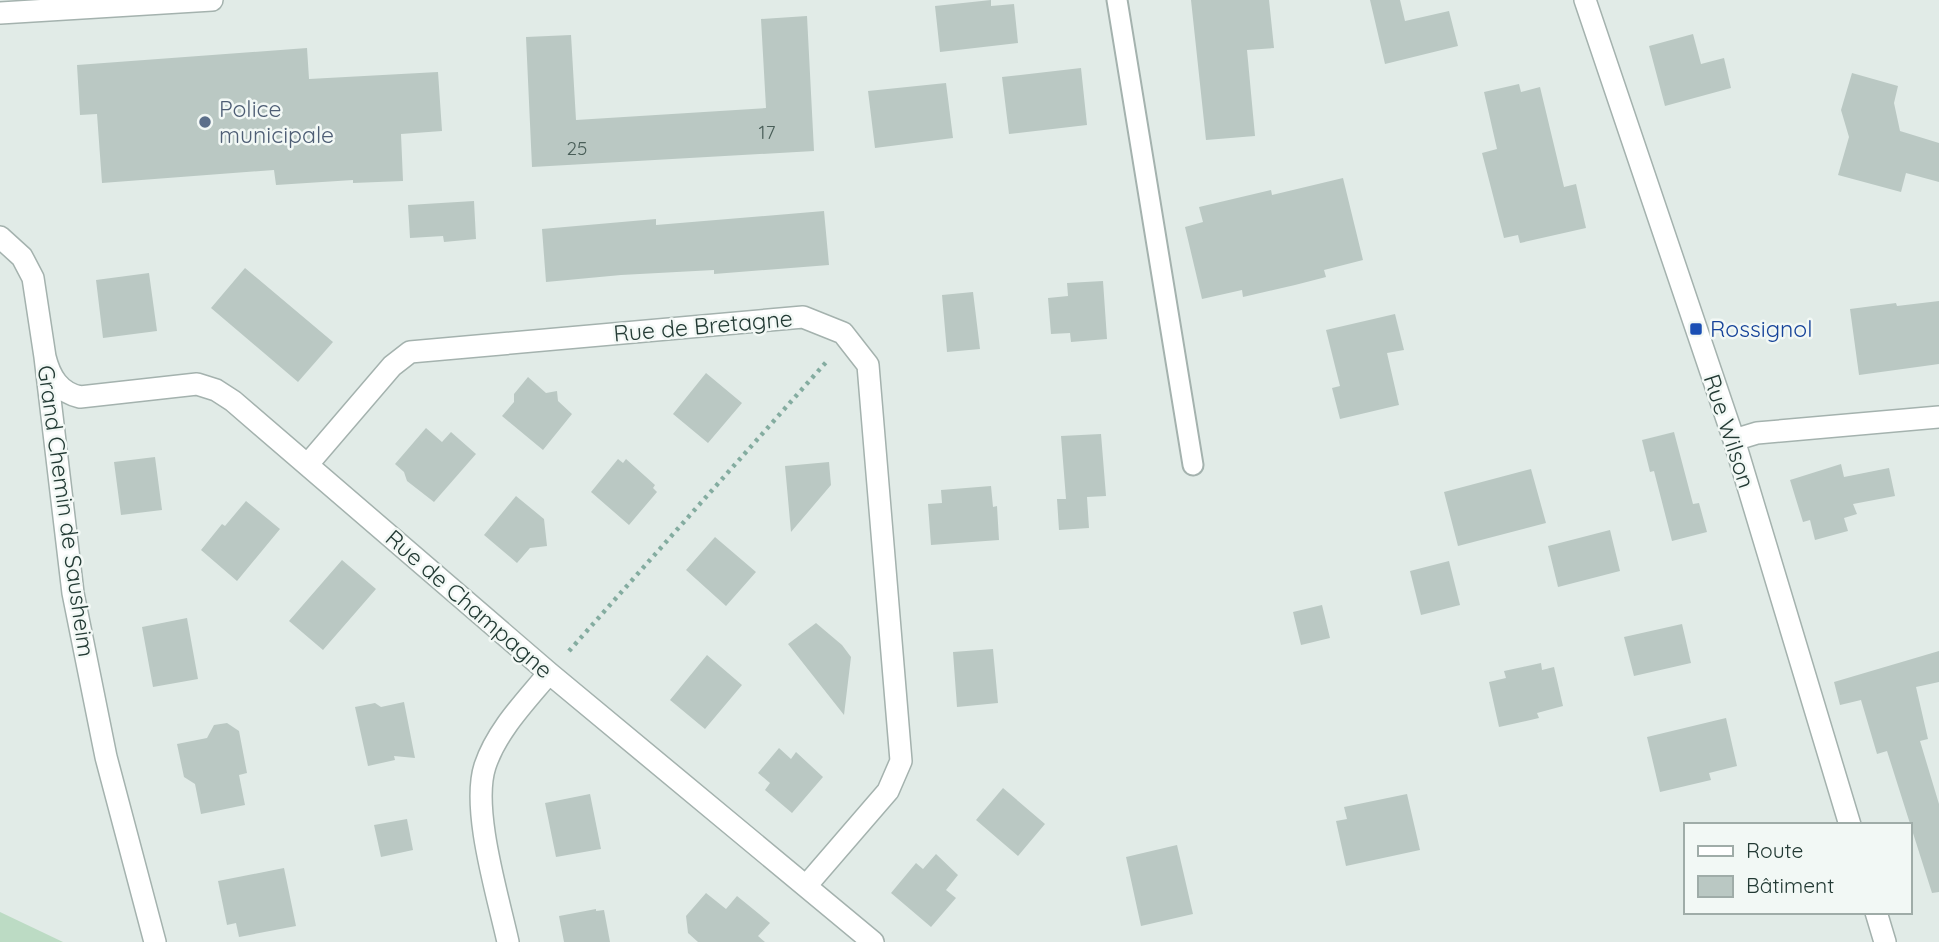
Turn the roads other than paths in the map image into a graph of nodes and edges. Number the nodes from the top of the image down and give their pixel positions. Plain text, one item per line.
1 (212, 0) edge
2 (1117, 0) edge
3 (1585, 0) edge
4 (0, 13) edge
5 (4, 243) edge
6 (45, 356) junction
7 (1939, 417) edge
8 (1734, 440) junction
9 (308, 464) junction
10 (1193, 465) dead end
11 (549, 673) junction
12 (1849, 823) edge
13 (806, 886) junction
14 (1877, 914) edge
15 (155, 942) edge
16 (508, 942) edge
17 (873, 942) edge
18 (1885, 942) edge

1 - 4 street
2 - 10 lane
3 - 8 street, Rue Wilson
5 - 6 street, Grand Chemin de Sausheim
6 - 9 street, Rue de Champagne
6 - 15 street, Grand Chemin de Sausheim
7 - 8 street
8 - 12 street, Rue Wilson
9 - 11 street, Rue de Champagne
9 - 13 street, Rue de Bretagne
11 - 13 street, Rue de Champagne
11 - 16 street
13 - 17 street, Rue de Champagne
14 - 18 street

